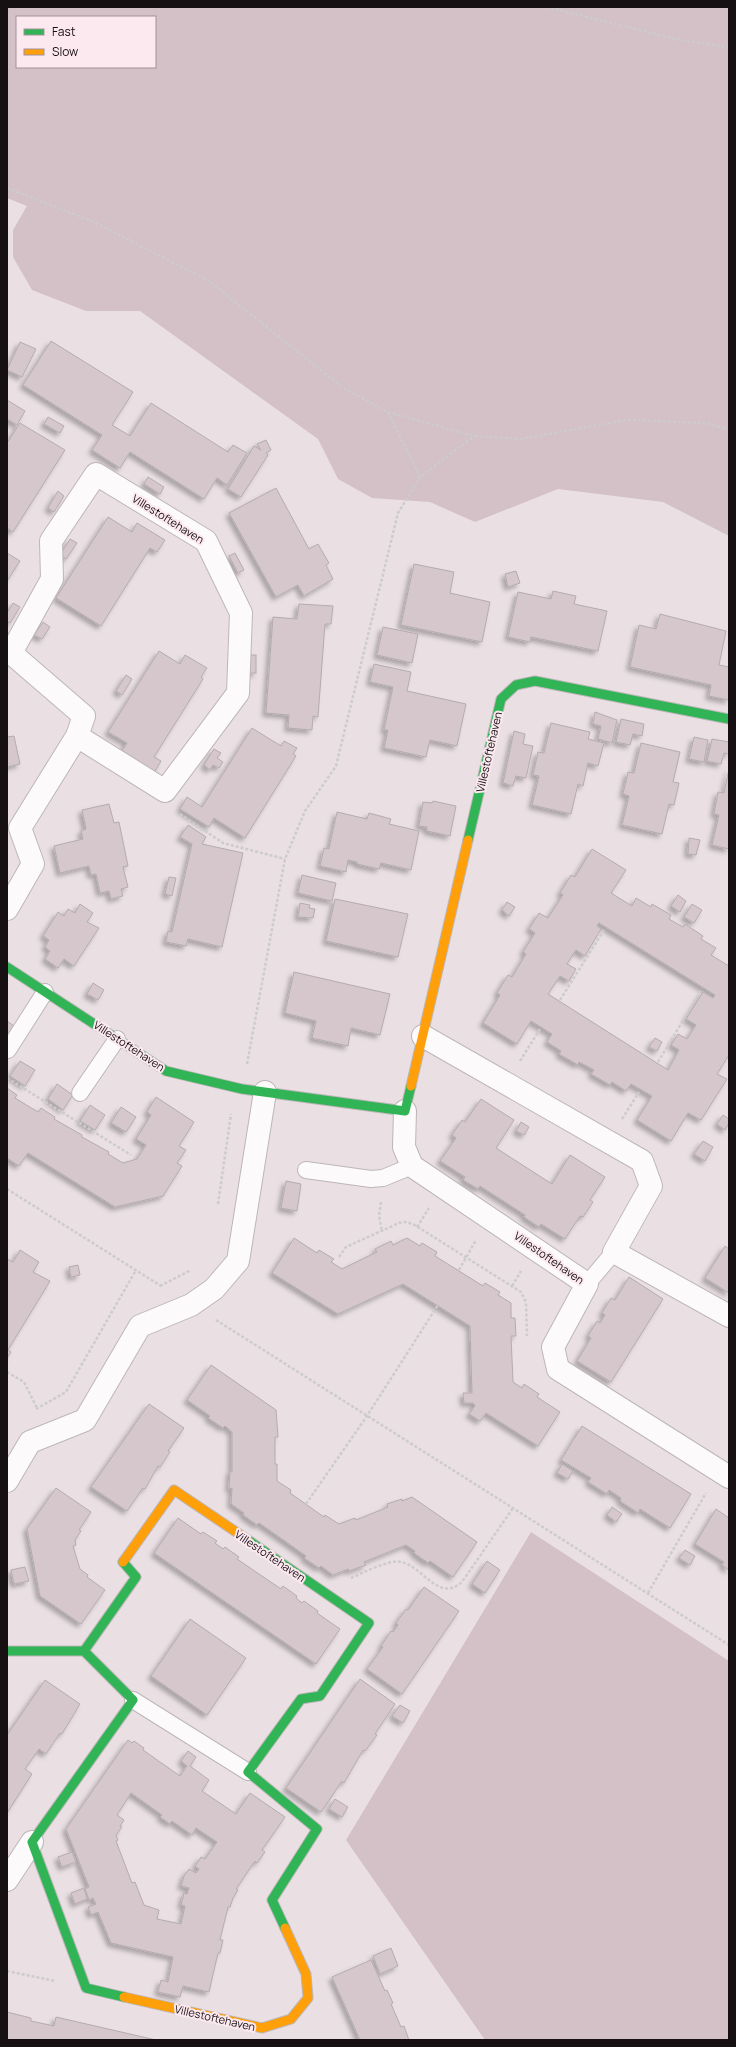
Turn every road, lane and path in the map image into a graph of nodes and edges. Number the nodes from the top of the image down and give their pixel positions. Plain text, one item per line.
1 (546, 7) edge
2 (729, 48) edge
3 (7, 188) edge
4 (388, 412) junction
5 (729, 429) edge
6 (474, 436) junction
7 (420, 477) junction
8 (729, 719) edge
9 (77, 736) junction
10 (165, 791) junction
11 (13, 829) edge
12 (285, 859) junction
13 (7, 909) edge
14 (604, 930) dead end
15 (7, 967) edge
16 (702, 989) dead end
17 (45, 992) junction
18 (560, 1000) dead end
19 (540, 1029) dead end
20 (423, 1036) junction
21 (117, 1039) junction
22 (8, 1050) dead end
23 (658, 1062) dead end
24 (7, 1078) edge
25 (506, 1084) junction
26 (242, 1089) junction
27 (265, 1092) junction
28 (639, 1092) dead end
29 (80, 1094) dead end
30 (405, 1110) junction
31 (608, 1141) junction
32 (131, 1155) dead end
33 (412, 1166) junction
34 (306, 1170) dead end
35 (7, 1189) edge
36 (217, 1208) dead end
37 (489, 1218) junction
38 (614, 1252) junction
39 (339, 1257) dead end
40 (466, 1257) junction
41 (194, 1268) dead end
42 (136, 1270) junction
43 (459, 1270) dead end
44 (587, 1284) junction
45 (160, 1286) junction
46 (191, 1305) junction
47 (438, 1305) dead end
48 (729, 1316) edge
49 (528, 1340) dead end
50 (7, 1372) edge
51 (37, 1408) junction
52 (32, 1411) dead end
53 (367, 1416) junction
54 (724, 1474) edge
55 (7, 1481) edge
56 (306, 1504) dead end
57 (513, 1508) junction
58 (320, 1590) junction
59 (648, 1593) junction
60 (729, 1645) edge
61 (7, 1651) edge
62 (84, 1651) junction
63 (133, 1700) junction
64 (248, 1772) junction
65 (32, 1842) junction
66 (7, 1880) edge
67 (7, 1971) edge
68 (86, 1988) junction

1 - 2 path
3 - 4 path
4 - 6 path
4 - 7 path
5 - 6 path
6 - 7 path
7 - 12 path
8 - 20 street, Villestoftehaven
9 - 10 street
9 - 10 street, Villestoftehaven
9 - 11 street, Villestoftehaven
10 - 12 path
11 - 13 street, Villestoftehaven
12 - 26 path
14 - 18 path
15 - 17 street, Villestoftehaven
16 - 23 path
17 - 21 street, Villestoftehaven
17 - 22 lane
19 - 25 path
20 - 25 street
20 - 30 street, Villestoftehaven
21 - 26 street, Villestoftehaven
21 - 29 lane
24 - 32 path
25 - 31 street
26 - 27 street, Villestoftehaven
26 - 36 path
27 - 30 street, Villestoftehaven
27 - 46 street
28 - 31 path
30 - 33 street, Villestoftehaven
31 - 38 street
33 - 34 lane
33 - 37 street, Villestoftehaven
35 - 42 path
37 - 40 path
37 - 44 street, Villestoftehaven
38 - 44 lane
38 - 48 street
39 - 40 path
40 - 43 path
40 - 49 path
41 - 45 path
42 - 45 path
42 - 51 path
44 - 54 street, Villestoftehaven
45 - 46 path
46 - 53 path
46 - 55 street
47 - 53 path
50 - 51 path
51 - 52 path
53 - 56 path
53 - 57 path
54 - 59 path
57 - 58 path
57 - 59 path
58 - 62 street, Villestoftehaven
58 - 64 street, Villestoftehaven
59 - 60 path
61 - 62 street
62 - 63 street, Villestoftehaven
63 - 64 lane, Villestoftehaven
63 - 65 street
64 - 68 street, Villestoftehaven
65 - 66 street
65 - 68 street
67 - 68 path

